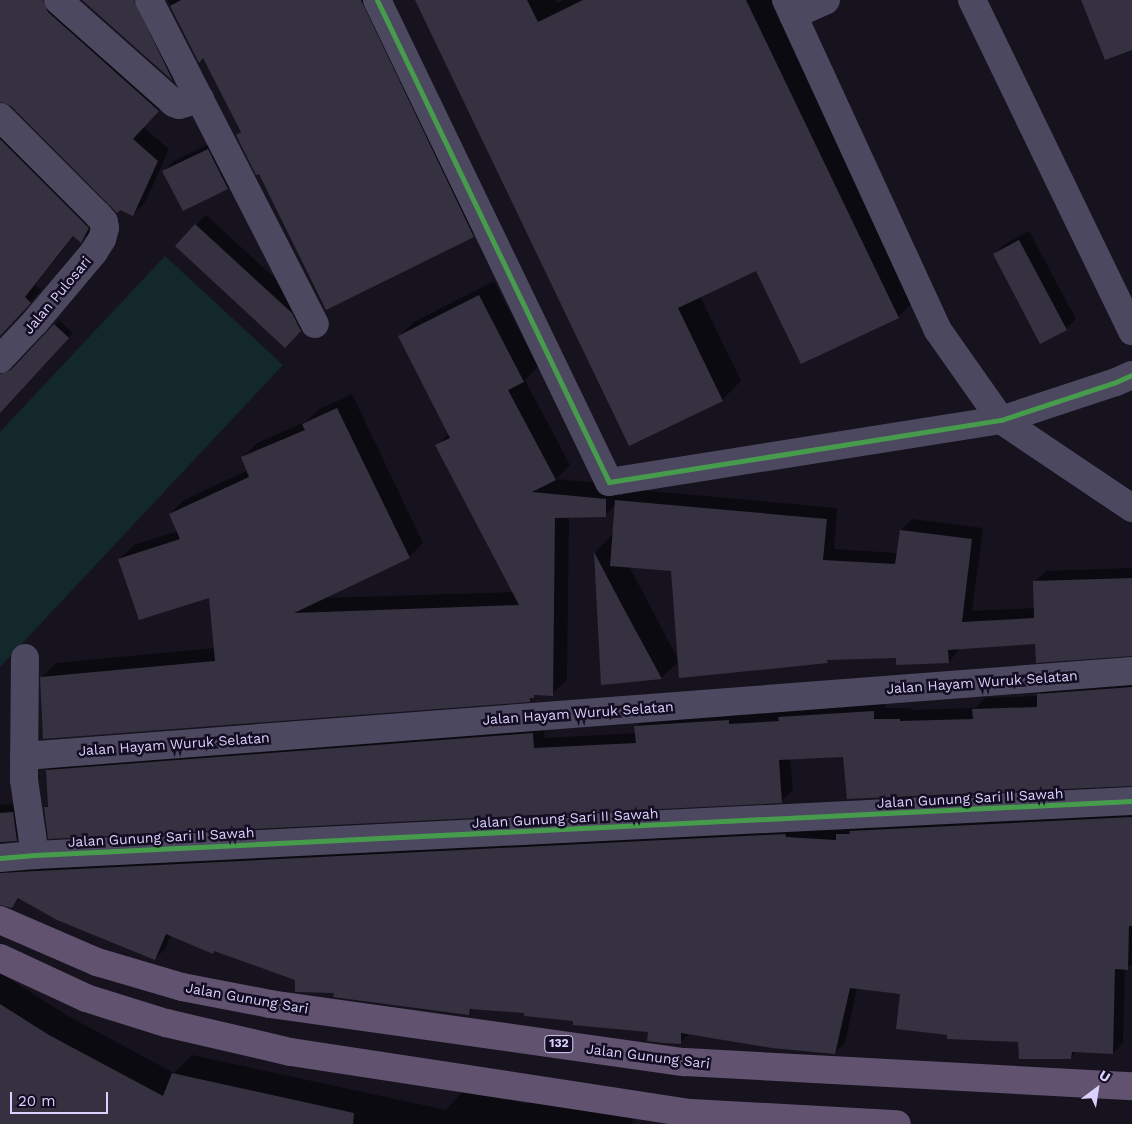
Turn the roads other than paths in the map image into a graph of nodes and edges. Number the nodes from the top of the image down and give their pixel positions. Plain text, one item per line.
1 (58, 0) edge
2 (149, 0) edge
3 (377, 0) edge
4 (826, 0) edge
5 (972, 0) edge
6 (789, 7) edge
7 (200, 99) junction
8 (0, 117) edge
9 (315, 324) dead end
10 (1132, 331) edge
11 (0, 359) edge
12 (1132, 375) edge
13 (1001, 420) junction
14 (1132, 508) edge
15 (25, 658) dead end
16 (1132, 671) edge
17 (24, 756) junction
18 (1132, 801) edge
19 (34, 855) junction
20 (0, 858) edge
21 (0, 920) edge
22 (0, 958) edge
23 (270, 1004) junction
24 (262, 1046) junction
25 (1132, 1086) edge
26 (897, 1124) edge

1 - 7 street
2 - 7 street
3 - 13 street
4 - 6 street
5 - 10 street
6 - 13 street
7 - 9 street
8 - 11 street, Jalan Pulosari
12 - 13 street
13 - 14 street
15 - 17 street
16 - 17 street, Jalan Hayam Wuruk Selatan
17 - 19 street
18 - 19 street, Jalan Gunung Sari II Sawah
19 - 20 street, Jalan Gunung Sari II Sawah
21 - 23 main road, Jalan Gunung Sari / 132
22 - 24 main road
23 - 24 main road
23 - 25 main road, Jalan Gunung Sari / 132
24 - 26 main road

